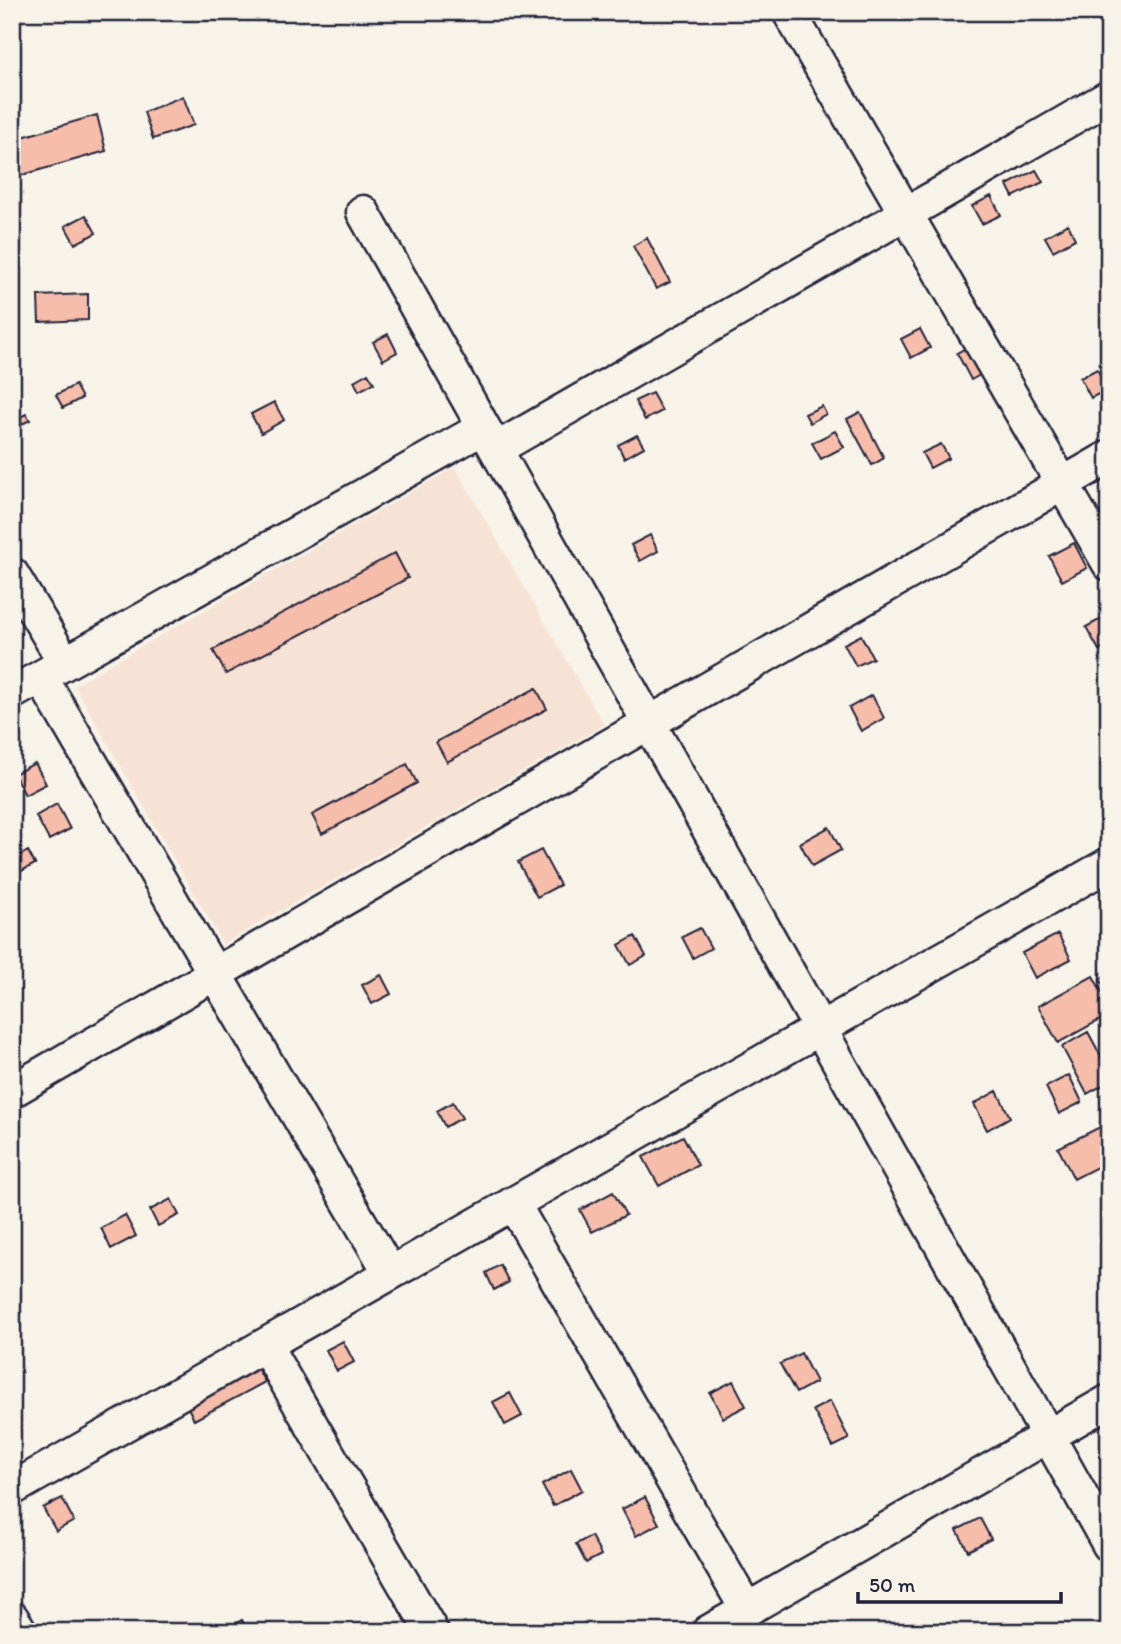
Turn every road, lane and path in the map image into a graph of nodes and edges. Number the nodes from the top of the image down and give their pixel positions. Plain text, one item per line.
1 (789, 12) edge
2 (1109, 97) edge
3 (363, 212) dead end
4 (906, 213) junction
5 (490, 438) junction
6 (1109, 457) edge
7 (1062, 483) junction
8 (1109, 564) edge
9 (12, 574) edge
10 (53, 670) junction
11 (12, 693) edge
12 (649, 722) junction
13 (1109, 864) edge
14 (215, 974) junction
15 (820, 1029) junction
16 (12, 1091) edge
17 (513, 1203) junction
18 (390, 1273) junction
19 (265, 1345) junction
20 (1109, 1401) edge
21 (1048, 1436) junction
22 (12, 1489) edge
23 (1109, 1545) edge
24 (747, 1610) junction
25 (12, 1618) edge
26 (21, 1632) edge
27 (432, 1632) edge
28 (708, 1632) edge

1 - 4 street
2 - 4 street
3 - 5 street
4 - 5 street
4 - 7 street
5 - 10 street
5 - 12 street
6 - 7 street
7 - 8 street
7 - 12 street
9 - 10 street
10 - 11 street
10 - 14 street
12 - 14 street
12 - 15 street
13 - 15 street
14 - 16 street
14 - 18 street
15 - 17 street
15 - 21 street
17 - 18 street
17 - 24 street
18 - 19 street
19 - 22 street
19 - 27 street
20 - 21 street
21 - 23 street
21 - 24 street
24 - 28 street
25 - 26 street

